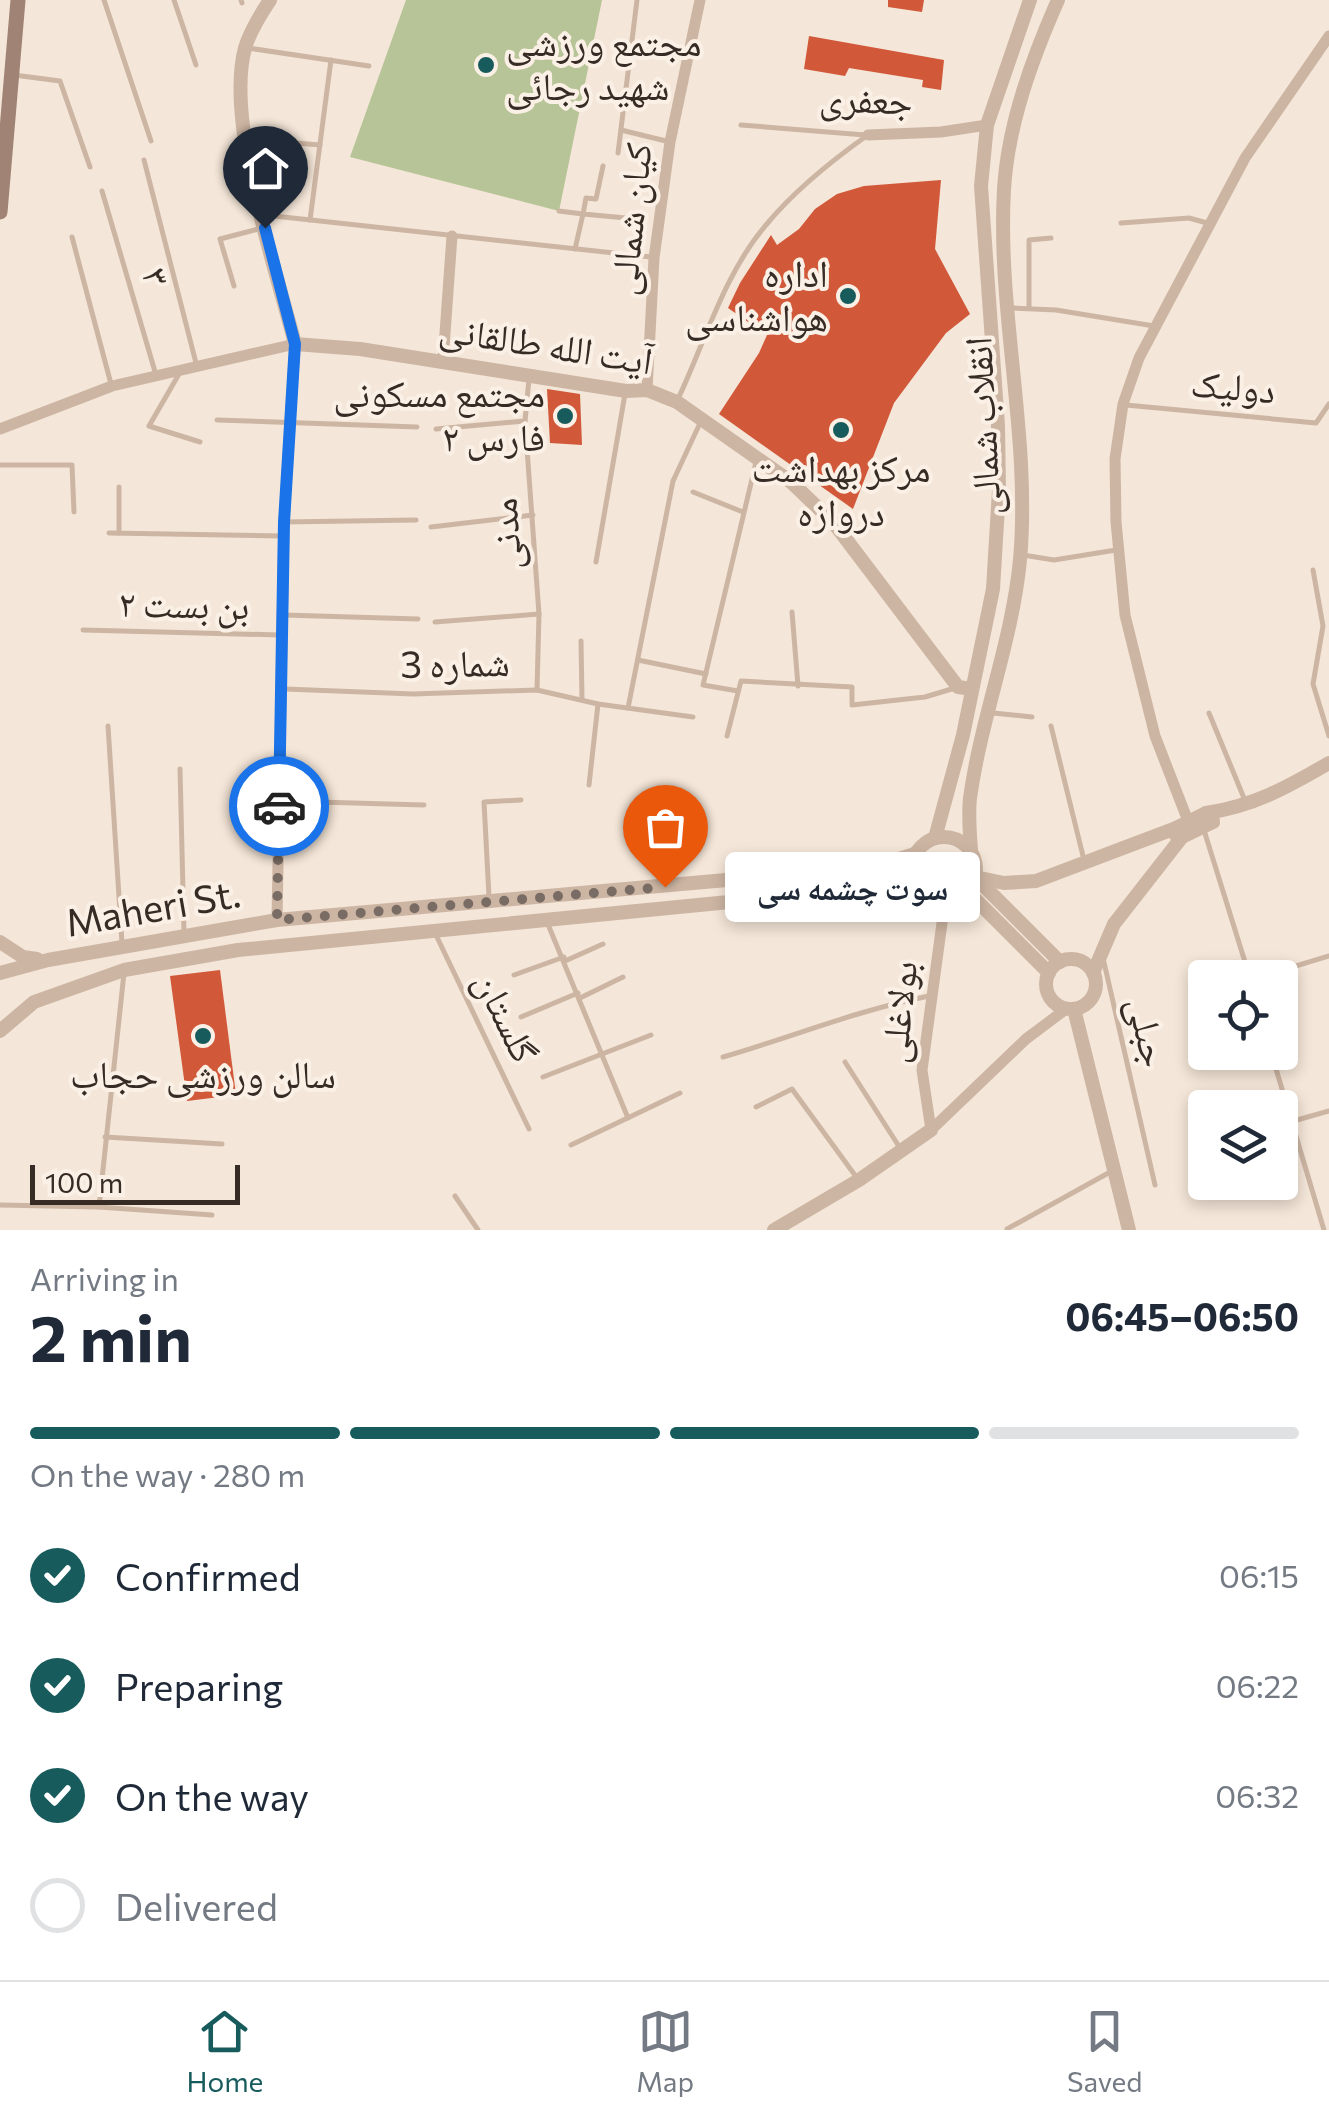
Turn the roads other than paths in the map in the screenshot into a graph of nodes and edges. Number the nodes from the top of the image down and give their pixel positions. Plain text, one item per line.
1 (18, 0) edge
2 (104, 0) edge
3 (174, 0) edge
4 (270, 0) edge
5 (636, 0) edge
6 (700, 0) edge
7 (1030, 0) edge
8 (1054, 3) edge
9 (1329, 36) edge
10 (246, 48) junction
11 (332, 60) junction
12 (196, 64) dead end
13 (369, 66) dead end
14 (11, 74) junction
15 (988, 125) junction
16 (741, 126) dead end
17 (620, 130) junction
18 (868, 135) junction
19 (245, 139) junction
20 (151, 141) dead end
21 (670, 142) junction
22 (320, 145) junction
23 (618, 153) dead end
24 (144, 160) dead end
25 (90, 166) dead end
26 (603, 166) dead end
27 (102, 191) dead end
28 (560, 210) dead end
29 (0, 212) edge
30 (583, 214) junction
31 (626, 218) dead end
32 (310, 220) junction
33 (264, 221) junction
34 (1121, 222) dead end
35 (1210, 223) junction
36 (452, 236) junction
37 (72, 237) dead end
38 (1052, 238) dead end
39 (575, 249) junction
40 (654, 258) junction
41 (234, 286) dead end
42 (1029, 307) junction
43 (1009, 308) junction
44 (1156, 326) junction
45 (295, 344) junction
46 (443, 361) junction
47 (196, 366) junction
48 (180, 372) junction
49 (529, 374) junction
50 (157, 378) junction
51 (112, 386) junction
52 (647, 390) junction
53 (626, 391) junction
54 (677, 402) junction
55 (1123, 404) junction
56 (1329, 404) edge
57 (702, 419) junction
58 (217, 420) dead end
59 (526, 421) junction
60 (289, 423) junction
61 (418, 426) dead end
62 (0, 430) edge
63 (436, 430) dead end
64 (200, 442) dead end
65 (757, 456) junction
66 (0, 465) edge
67 (119, 487) dead end
68 (693, 492) dead end
69 (74, 512) dead end
70 (742, 512) junction
71 (533, 516) junction
72 (416, 520) dead end
73 (431, 527) dead end
74 (285, 529) junction
75 (109, 533) dead end
76 (118, 533) junction
77 (1118, 549) junction
78 (1020, 554) junction
79 (596, 562) dead end
80 (1313, 570) dead end
81 (792, 612) dead end
82 (540, 614) junction
83 (284, 615) junction
84 (418, 619) dead end
85 (435, 622) dead end
86 (83, 630) dead end
87 (283, 635) junction
88 (581, 641) dead end
89 (638, 660) junction
90 (706, 674) junction
91 (798, 686) junction
92 (282, 688) junction
93 (965, 688) junction
94 (537, 690) junction
95 (739, 691) junction
96 (582, 700) junction
97 (598, 704) junction
98 (628, 708) junction
99 (990, 713) junction
100 (1209, 713) dead end
101 (693, 717) dead end
102 (1032, 717) dead end
103 (108, 726) dead end
104 (1051, 726) dead end
105 (727, 736) dead end
106 (1329, 736) edge
107 (1329, 763) edge
108 (180, 769) dead end
109 (589, 785) dead end
110 (521, 800) dead end
111 (279, 801) junction
112 (424, 805) dead end
113 (1242, 807) junction
114 (1195, 825) junction
115 (935, 838) junction
116 (970, 852) junction
117 (915, 854) junction
118 (1085, 865) junction
119 (975, 876) junction
120 (967, 891) junction
121 (921, 892) junction
122 (489, 900) junction
123 (945, 901) junction
124 (545, 918) junction
125 (277, 920) junction
126 (432, 928) junction
127 (184, 936) junction
128 (0, 942) edge
129 (603, 944) dead end
130 (122, 946) junction
131 (1101, 950) junction
132 (1329, 956) edge
133 (564, 959) junction
134 (48, 960) junction
135 (1246, 960) edge
136 (1298, 965) edge
137 (1054, 968) junction
138 (124, 970) junction
139 (0, 973) edge
140 (1093, 973) junction
141 (514, 976) dead end
142 (623, 977) dead end
143 (579, 995) junction
144 (932, 995) junction
145 (34, 1002) junction
146 (1070, 1009) junction
147 (0, 1011) edge
148 (521, 1017) dead end
149 (0, 1031) edge
150 (651, 1035) dead end
151 (603, 1054) junction
152 (723, 1057) dead end
153 (845, 1062) dead end
154 (543, 1077) dead end
155 (680, 1093) dead end
156 (756, 1107) dead end
157 (1329, 1111) edge
158 (628, 1118) junction
159 (1298, 1120) edge
160 (529, 1129) dead end
161 (931, 1130) junction
162 (105, 1137) junction
163 (222, 1144) dead end
164 (571, 1145) dead end
165 (1298, 1147) edge
166 (901, 1151) junction
167 (1112, 1171) junction
168 (859, 1180) junction
169 (1155, 1184) dead end
170 (455, 1196) dead end
171 (0, 1205) edge
172 (99, 1207) junction
173 (212, 1215) dead end
174 (1007, 1229) edge
175 (478, 1230) edge
176 (774, 1230) edge
177 (1129, 1230) edge
178 (1324, 1230) edge

1 - 14 main road
2 - 20 lane
3 - 12 lane
4 - 10 street
5 - 17 lane
6 - 21 street, کیان شمالی
7 - 15 street, انقلاب شمالی
8 - 43 street, انقلاب شمالی
9 - 35 street
10 - 11 lane
10 - 19 street
11 - 13 lane
11 - 22 lane
14 - 25 lane
14 - 29 main road
15 - 18 street, جعفری
15 - 93 street, انقلاب شمالی
16 - 18 lane, جعفری
17 - 21 lane
17 - 23 lane
18 - 54 lane
19 - 22 lane
19 - 33 street
21 - 40 street, کیان شمالی
22 - 32 lane
24 - 47 lane
26 - 30 lane
27 - 50 lane, ۳
28 - 30 lane
30 - 31 lane
30 - 39 lane
32 - 33 lane
32 - 36 lane
33 - 41 lane
33 - 45 street
34 - 35 lane
35 - 44 street
36 - 39 lane
36 - 46 street
37 - 51 lane
38 - 42 lane
39 - 40 lane
40 - 52 street, کیان شمالی
42 - 43 lane
42 - 44 lane
43 - 78 street, انقلاب شمالی
44 - 55 street
45 - 46 street, آیت الله طالقانی
45 - 47 street, آیت الله طالقانی
45 - 60 street
46 - 49 street, آیت الله طالقانی
47 - 48 street, آیت الله طالقانی
48 - 50 street, آیت الله طالقانی
48 - 64 lane
49 - 53 street, آیت الله طالقانی
49 - 59 lane, مدنی
50 - 51 street, آیت الله طالقانی
51 - 62 street, آیت الله طالقانی
52 - 53 street, آیت الله طالقانی
52 - 54 street, آیت الله طالقانی
53 - 79 lane
54 - 57 street, آیت الله طالقانی
55 - 56 lane, دولیک
55 - 77 street
57 - 65 street, آیت الله طالقانی
57 - 89 lane
58 - 60 lane
59 - 63 lane
59 - 71 lane, مدنی
60 - 61 lane
60 - 74 street
65 - 70 lane
65 - 93 street, آیت الله طالقانی
66 - 69 lane
67 - 76 lane
68 - 70 lane
70 - 90 lane
71 - 73 lane
71 - 82 lane, مدنی
72 - 74 lane
74 - 76 lane
74 - 83 street
75 - 76 lane
77 - 78 lane
77 - 114 street
78 - 99 street, انقلاب شمالی
80 - 106 lane
81 - 91 lane
82 - 85 lane
82 - 94 lane, مدنی
83 - 84 lane
83 - 87 street
86 - 87 lane, بن بست ۲
87 - 92 street
88 - 96 lane
89 - 90 lane
89 - 98 lane
90 - 95 lane
91 - 93 lane
91 - 95 lane
92 - 94 lane, شماره 3
92 - 111 street
93 - 115 street, انقلاب شمالی
94 - 96 lane, شماره 3
95 - 105 lane
96 - 97 lane, شماره 3
97 - 98 lane, شماره 3
97 - 109 lane
98 - 101 lane, شماره 3
99 - 102 lane
99 - 116 street, انقلاب شمالی
100 - 113 lane
103 - 130 lane
104 - 118 lane
107 - 113 street
108 - 127 lane
110 - 122 lane
111 - 112 lane
111 - 125 street
113 - 114 street
114 - 118 street
114 - 131 street
114 - 135 lane
115 - 116 street
115 - 117 street
116 - 119 street
117 - 121 street
117 - 122 street, Maheri St.
118 - 119 street
119 - 120 street
119 - 137 street
120 - 123 street
120 - 137 street
121 - 123 street
121 - 124 street, Maheri St.
122 - 125 street, Maheri St.
123 - 144 street, بولاغلی
124 - 126 street, Maheri St.
124 - 133 lane
125 - 127 street, Maheri St.
126 - 138 street, Maheri St.
126 - 160 lane, گلستان
127 - 130 street, Maheri St.
128 - 134 street
129 - 133 lane
130 - 134 street, Maheri St.
130 - 138 street
131 - 140 street
131 - 169 lane, جبلی
132 - 136 lane
133 - 141 lane
133 - 143 lane
134 - 139 street, Maheri St.
137 - 140 street
137 - 146 street
138 - 145 street, Maheri St.
138 - 162 lane
140 - 146 street
142 - 143 lane
143 - 148 lane
143 - 151 lane
144 - 152 lane
144 - 161 street, بولاغلی
145 - 147 street
145 - 149 street, Maheri St.
146 - 161 street
146 - 167 street
150 - 151 lane
151 - 154 lane
151 - 158 lane
153 - 166 lane
155 - 158 lane
156 - 168 lane
157 - 159 lane
158 - 164 lane
161 - 166 street
162 - 163 lane
162 - 172 lane
165 - 178 lane
166 - 168 street
167 - 174 lane
167 - 177 street
168 - 176 street
170 - 175 lane
171 - 172 lane
172 - 173 lane

